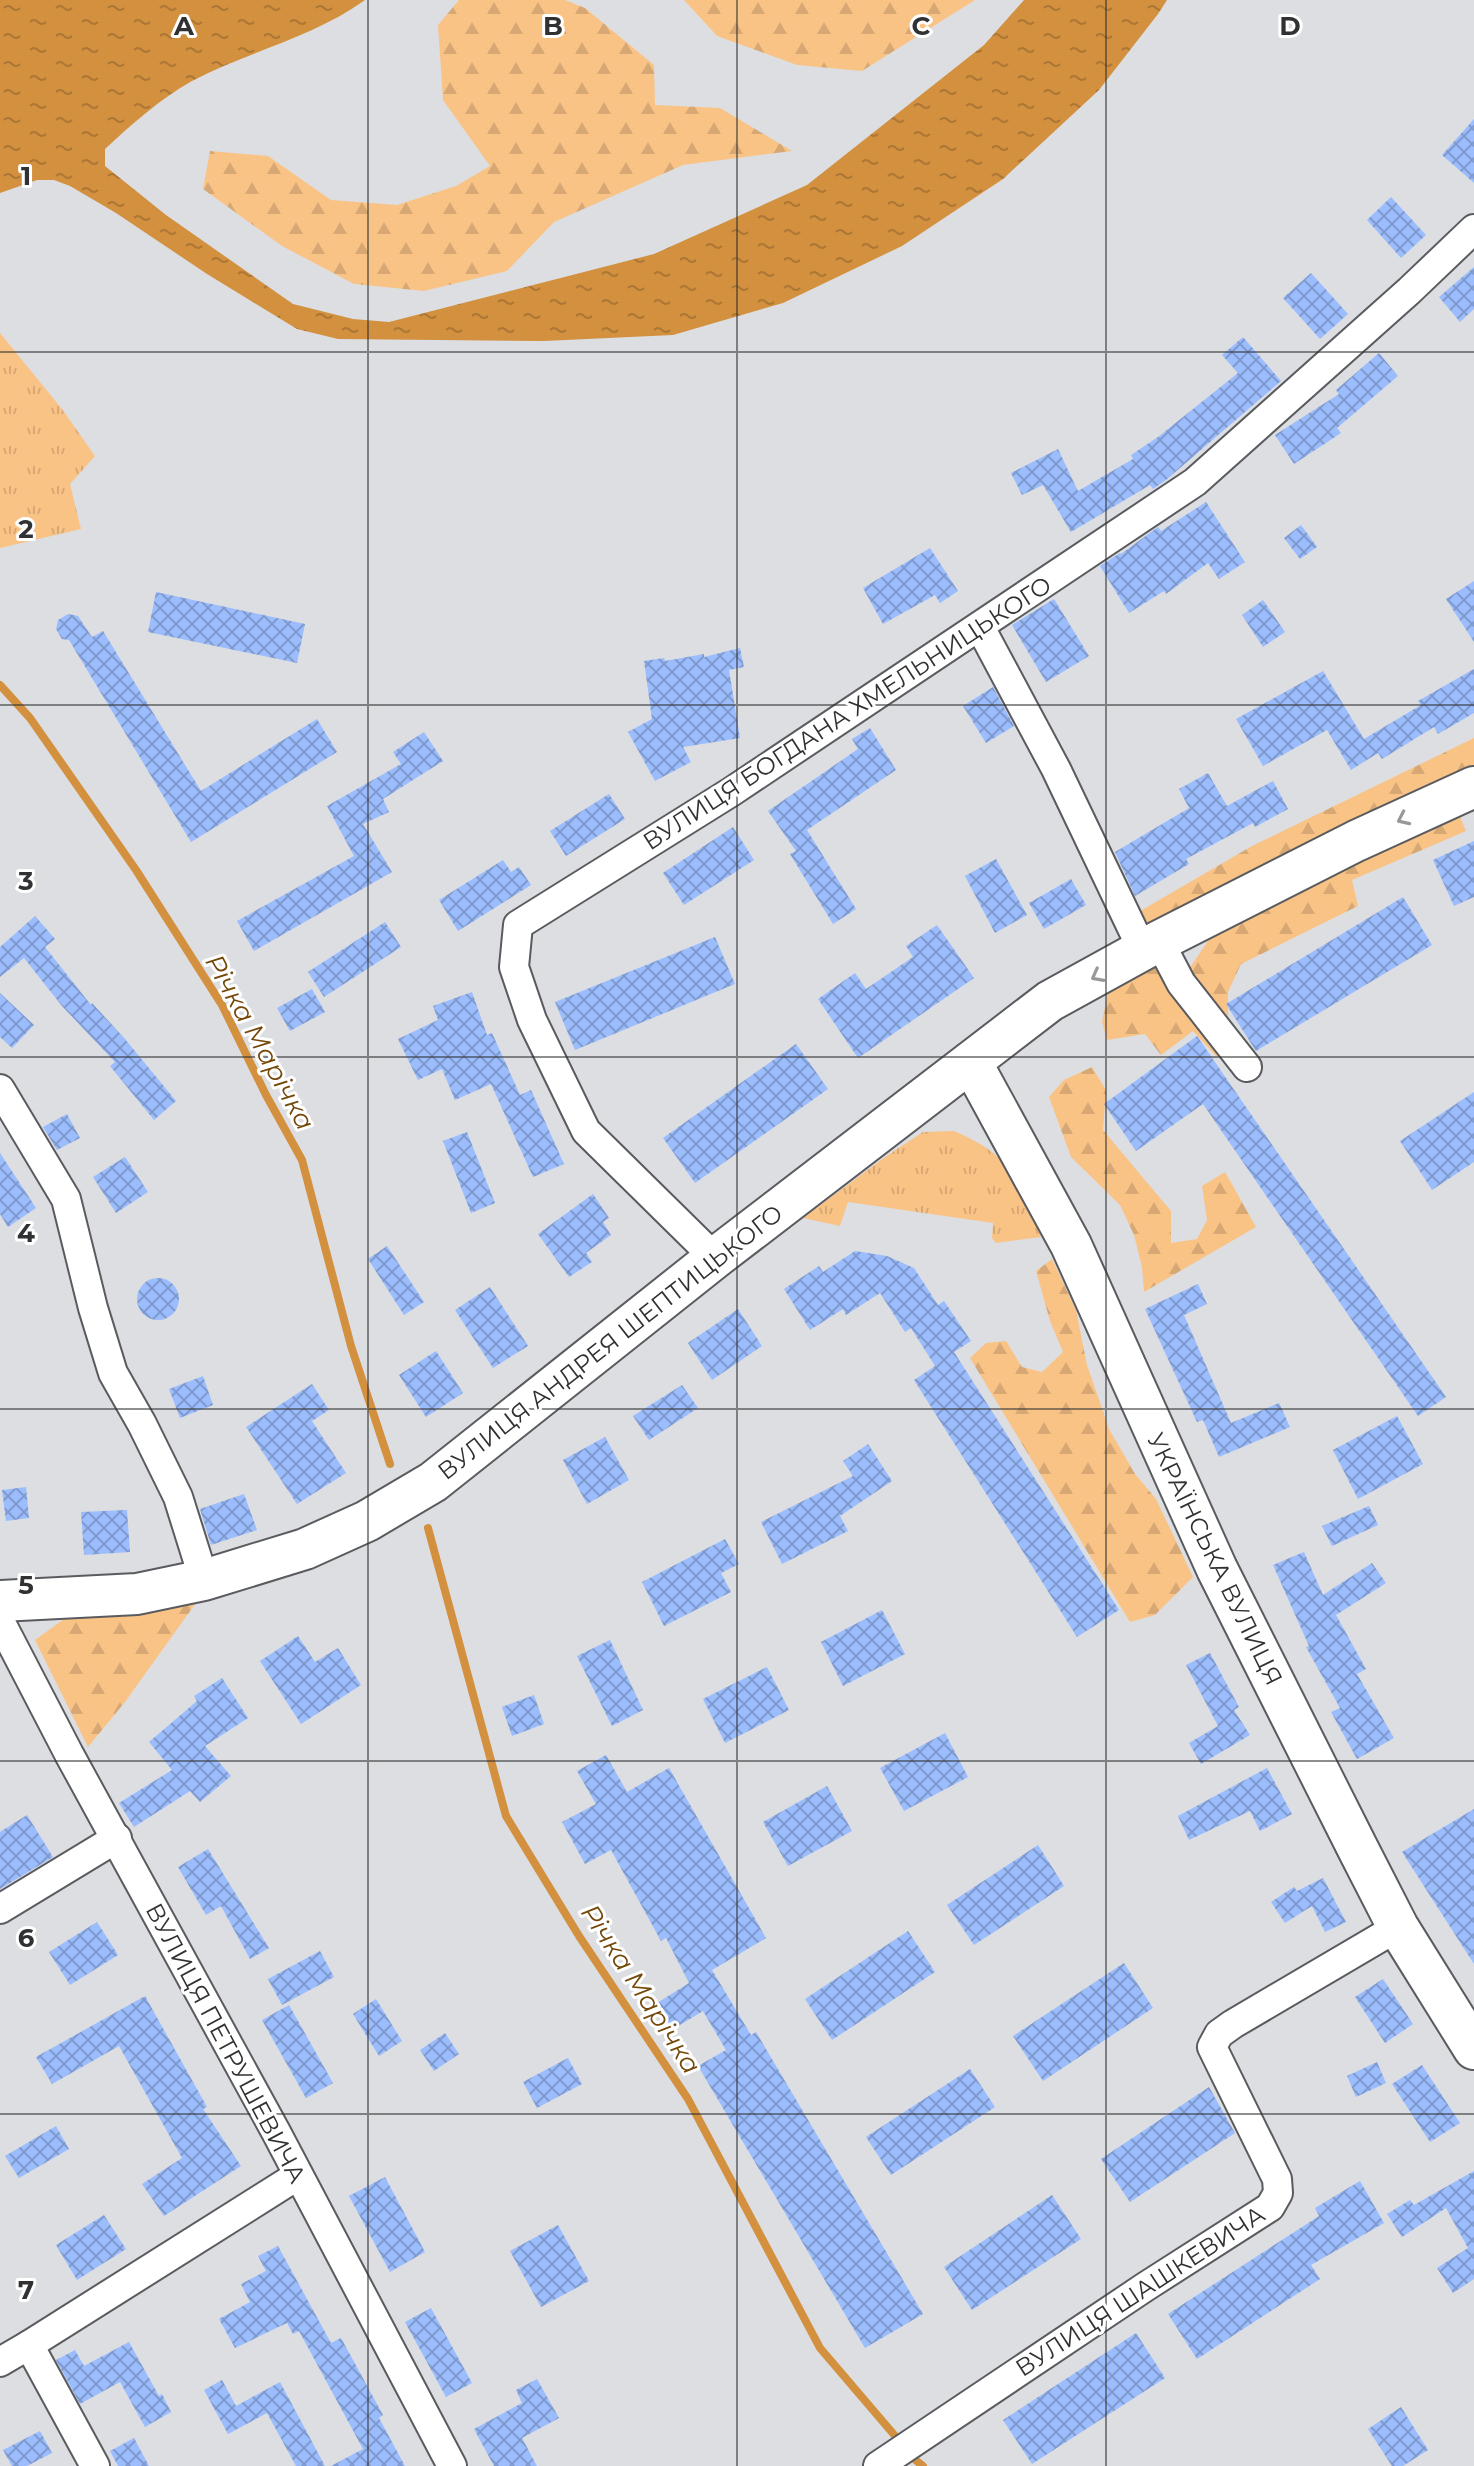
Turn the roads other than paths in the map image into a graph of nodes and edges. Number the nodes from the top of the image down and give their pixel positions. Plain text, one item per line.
1 (1474, 229) edge
2 (980, 627) junction
3 (1474, 787) edge
4 (1151, 946) junction
5 (971, 1062) junction
6 (1247, 1067) dead end
7 (0, 1089) edge
8 (715, 1258) junction
9 (204, 1580) junction
10 (0, 1601) edge
11 (0, 1621) edge
12 (117, 1838) junction
13 (0, 1909) edge
14 (1398, 1927) junction
15 (1474, 2049) edge
16 (297, 2176) junction
17 (29, 2345) junction
18 (0, 2362) edge
19 (95, 2466) edge
20 (452, 2466) edge
21 (878, 2466) edge

1 - 2 street, ВУЛИЦЯ БОГДАНА ХМЕЛЬНИЦЬКОГО
2 - 4 street
2 - 8 street, ВУЛИЦЯ БОГДАНА ХМЕЛЬНИЦЬКОГО
3 -> 4 street, ВУЛИЦЯ АНДРЕЯ ШЕПТИЦЬКОГО
4 -> 5 street, ВУЛИЦЯ АНДРЕЯ ШЕПТИЦЬКОГО
4 - 6 street
5 - 8 street, ВУЛИЦЯ АНДРЕЯ ШЕПТИЦЬКОГО
5 - 14 street, УКРАЇНСЬКА ВУЛИЦЯ
7 - 9 street
8 - 9 street, ВУЛИЦЯ АНДРЕЯ ШЕПТИЦЬКОГО
9 - 10 street, ВУЛИЦЯ АНДРЕЯ ШЕПТИЦЬКОГО
11 - 12 street, ВУЛИЦЯ ПЕТРУШЕВИЧА
12 - 13 street
12 - 16 street, ВУЛИЦЯ ПЕТРУШЕВИЧА
14 - 15 street, УКРАЇНСЬКА ВУЛИЦЯ
14 - 21 street, ВУЛИЦЯ ШАШКЕВИЧА
16 - 17 street
16 - 20 street, ВУЛИЦЯ ПЕТРУШЕВИЧА
17 - 18 street
17 - 19 street

